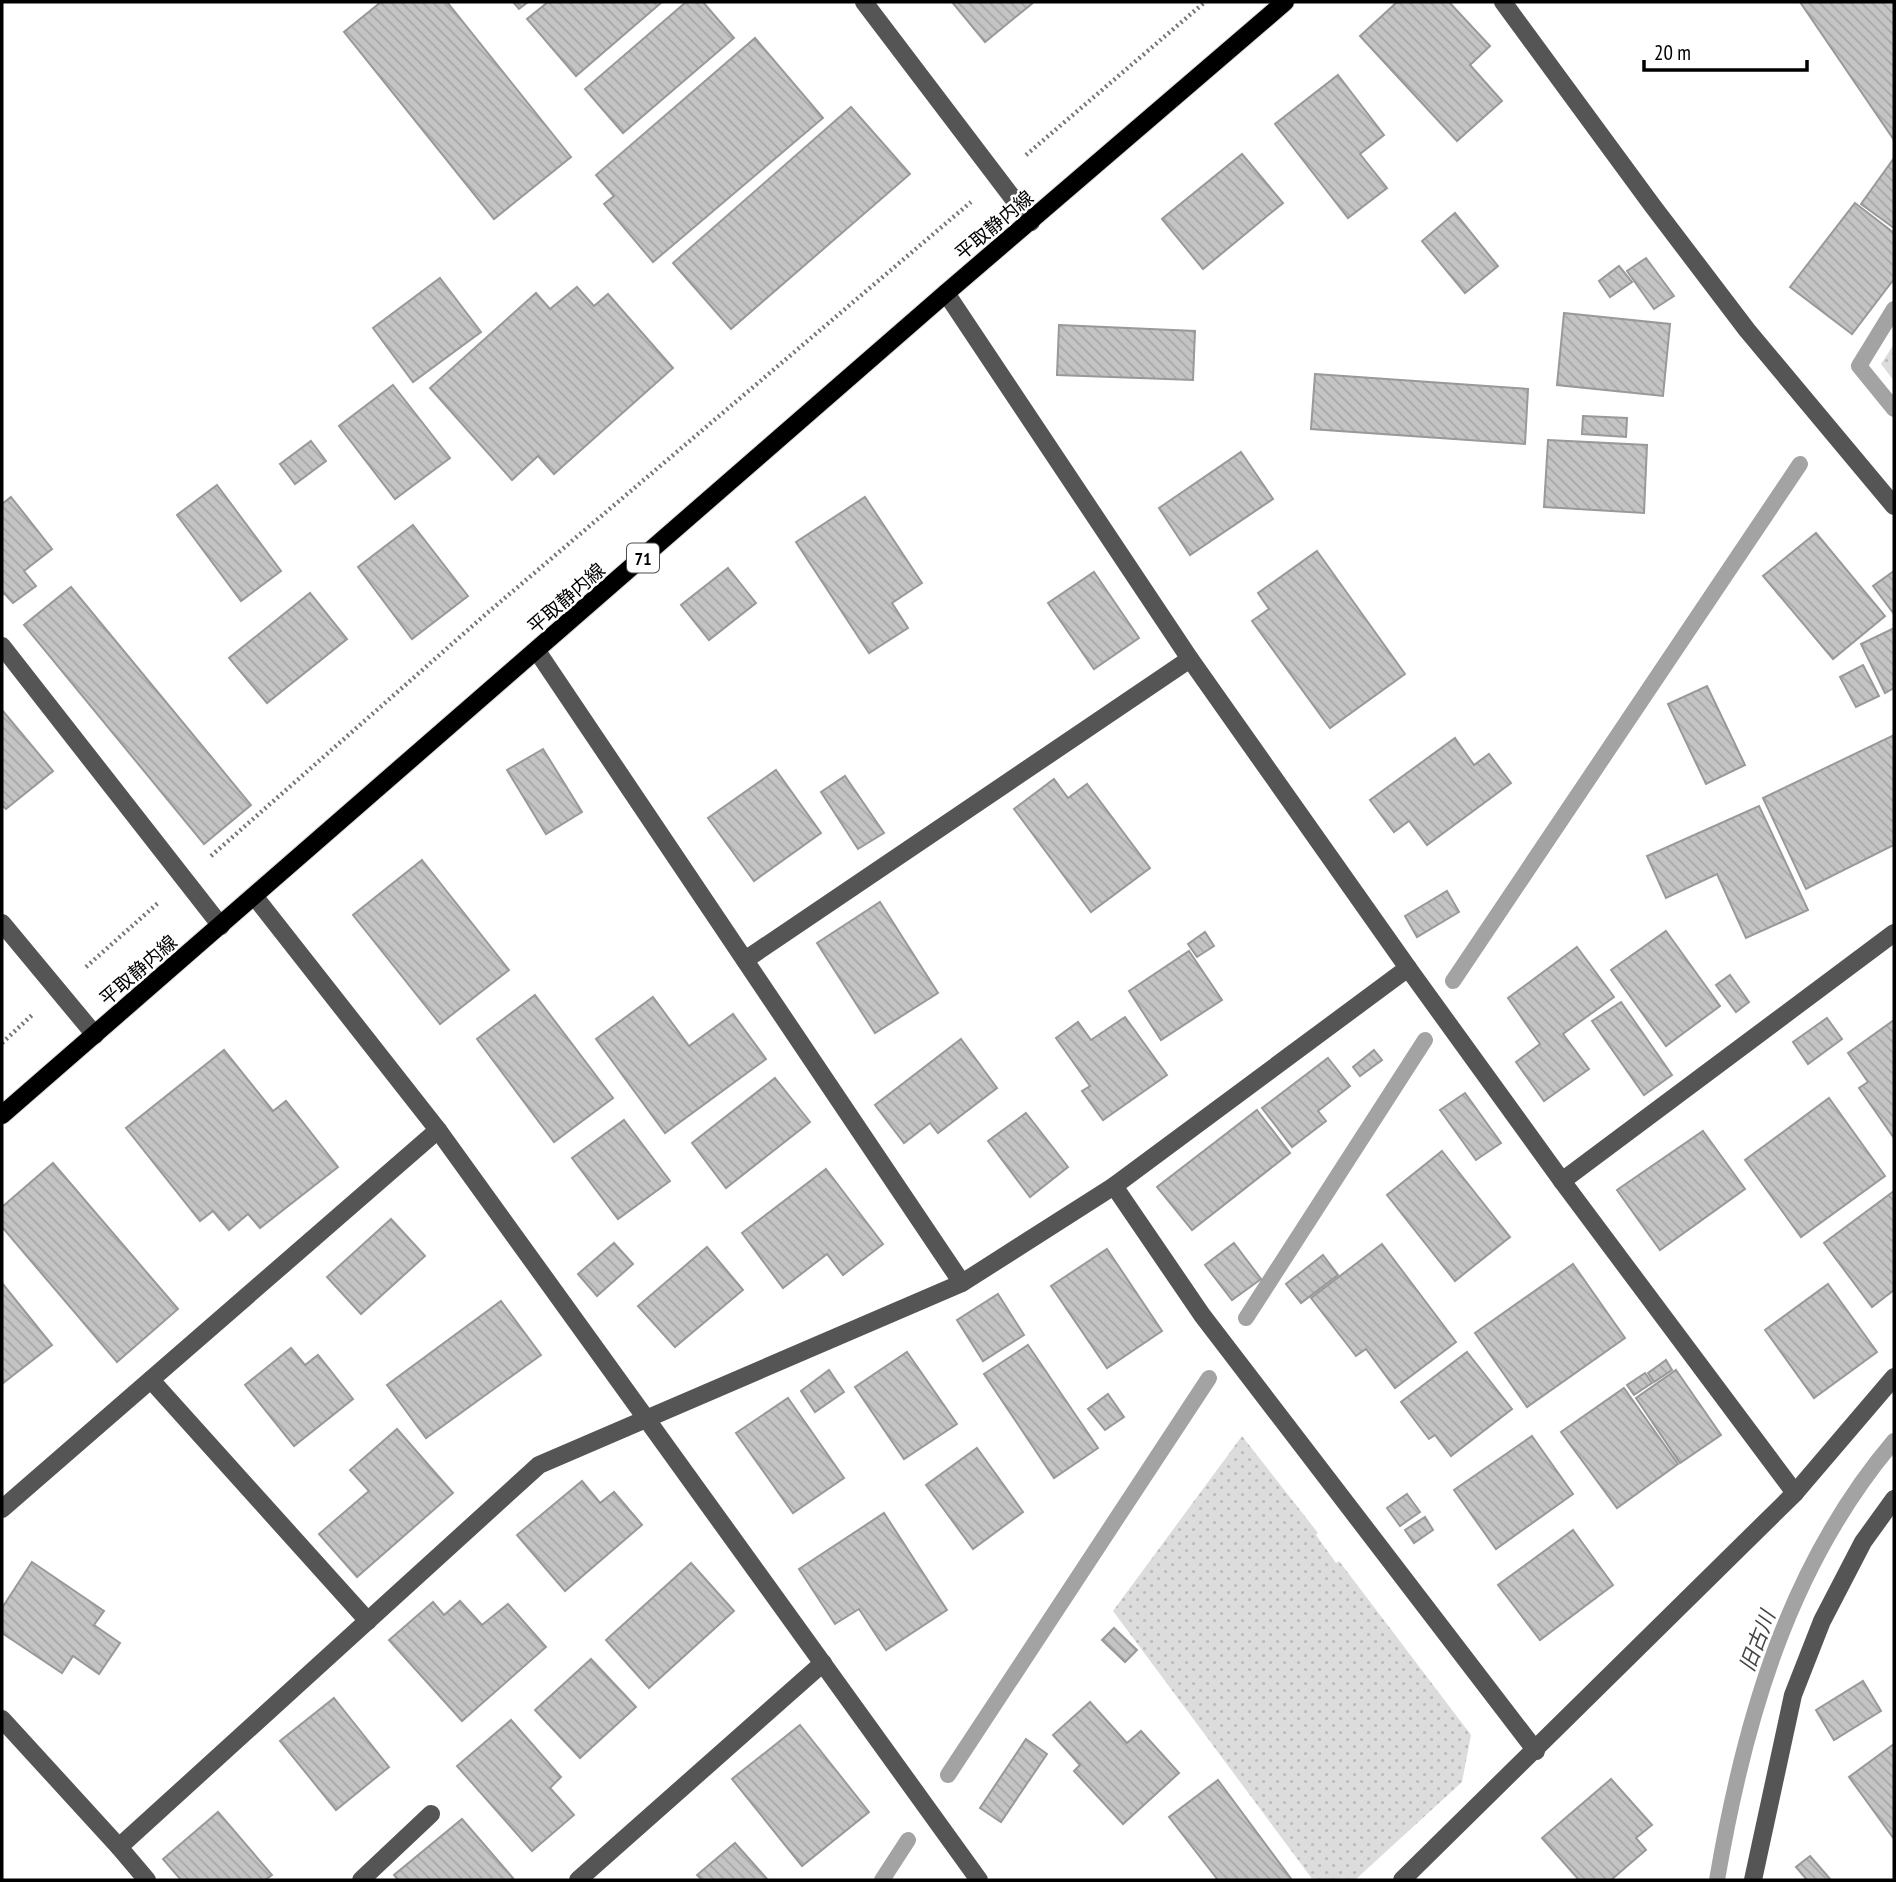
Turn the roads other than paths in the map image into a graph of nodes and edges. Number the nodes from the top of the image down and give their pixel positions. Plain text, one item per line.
1 (864, 2) edge
2 (1285, 2) edge
3 (1503, 2) edge
4 (1031, 222) junction
5 (947, 293) junction
6 (1894, 506) edge
7 (2, 646) edge
8 (537, 651) junction
9 (1190, 659) junction
10 (255, 897) junction
11 (2, 923) edge
12 (221, 926) junction
13 (1894, 933) edge
14 (745, 960) junction
15 (1408, 968) junction
16 (95, 1035) junction
17 (2, 1115) edge
18 (438, 1130) junction
19 (1562, 1181) junction
20 (1114, 1186) junction
21 (962, 1283) junction
22 (1894, 1377) edge
23 (151, 1380) junction
24 (646, 1420) junction
25 (1795, 1493) junction
26 (1894, 1499) edge
27 (2, 1509) edge
28 (368, 1621) junction
29 (823, 1663) junction
30 (2, 1718) edge
31 (1536, 1751) junction
32 (431, 1814) dead end
33 (120, 1847) junction
34 (147, 1880) edge
35 (361, 1880) edge
36 (578, 1880) edge
37 (979, 1880) edge
38 (1402, 1880) edge
39 (1754, 1880) edge

1 - 4 street
2 - 4 main road, 平取静内線 / 71
3 - 6 street
4 - 5 main road, 平取静内線 / 71
5 - 8 main road, 平取静内線 / 71
5 - 9 street
7 - 12 street
8 - 10 main road, 平取静内線 / 71
8 - 14 street
9 - 14 street
9 - 15 street
10 - 12 main road, 平取静内線 / 71
10 - 18 street
11 - 16 street
12 - 16 main road, 平取静内線 / 71
13 - 19 street
14 - 21 street
15 - 19 street
15 - 20 street
16 - 17 main road, 平取静内線 / 71
18 - 23 street
18 - 24 street
19 - 25 street
20 - 21 street
20 - 31 street
21 - 24 street
22 - 25 street
23 - 27 street
23 - 28 street
24 - 28 street
24 - 29 street
25 - 31 street
26 - 39 street
28 - 33 street
29 - 36 street
29 - 37 street
30 - 33 street
31 - 38 street
32 - 35 street
33 - 34 street

